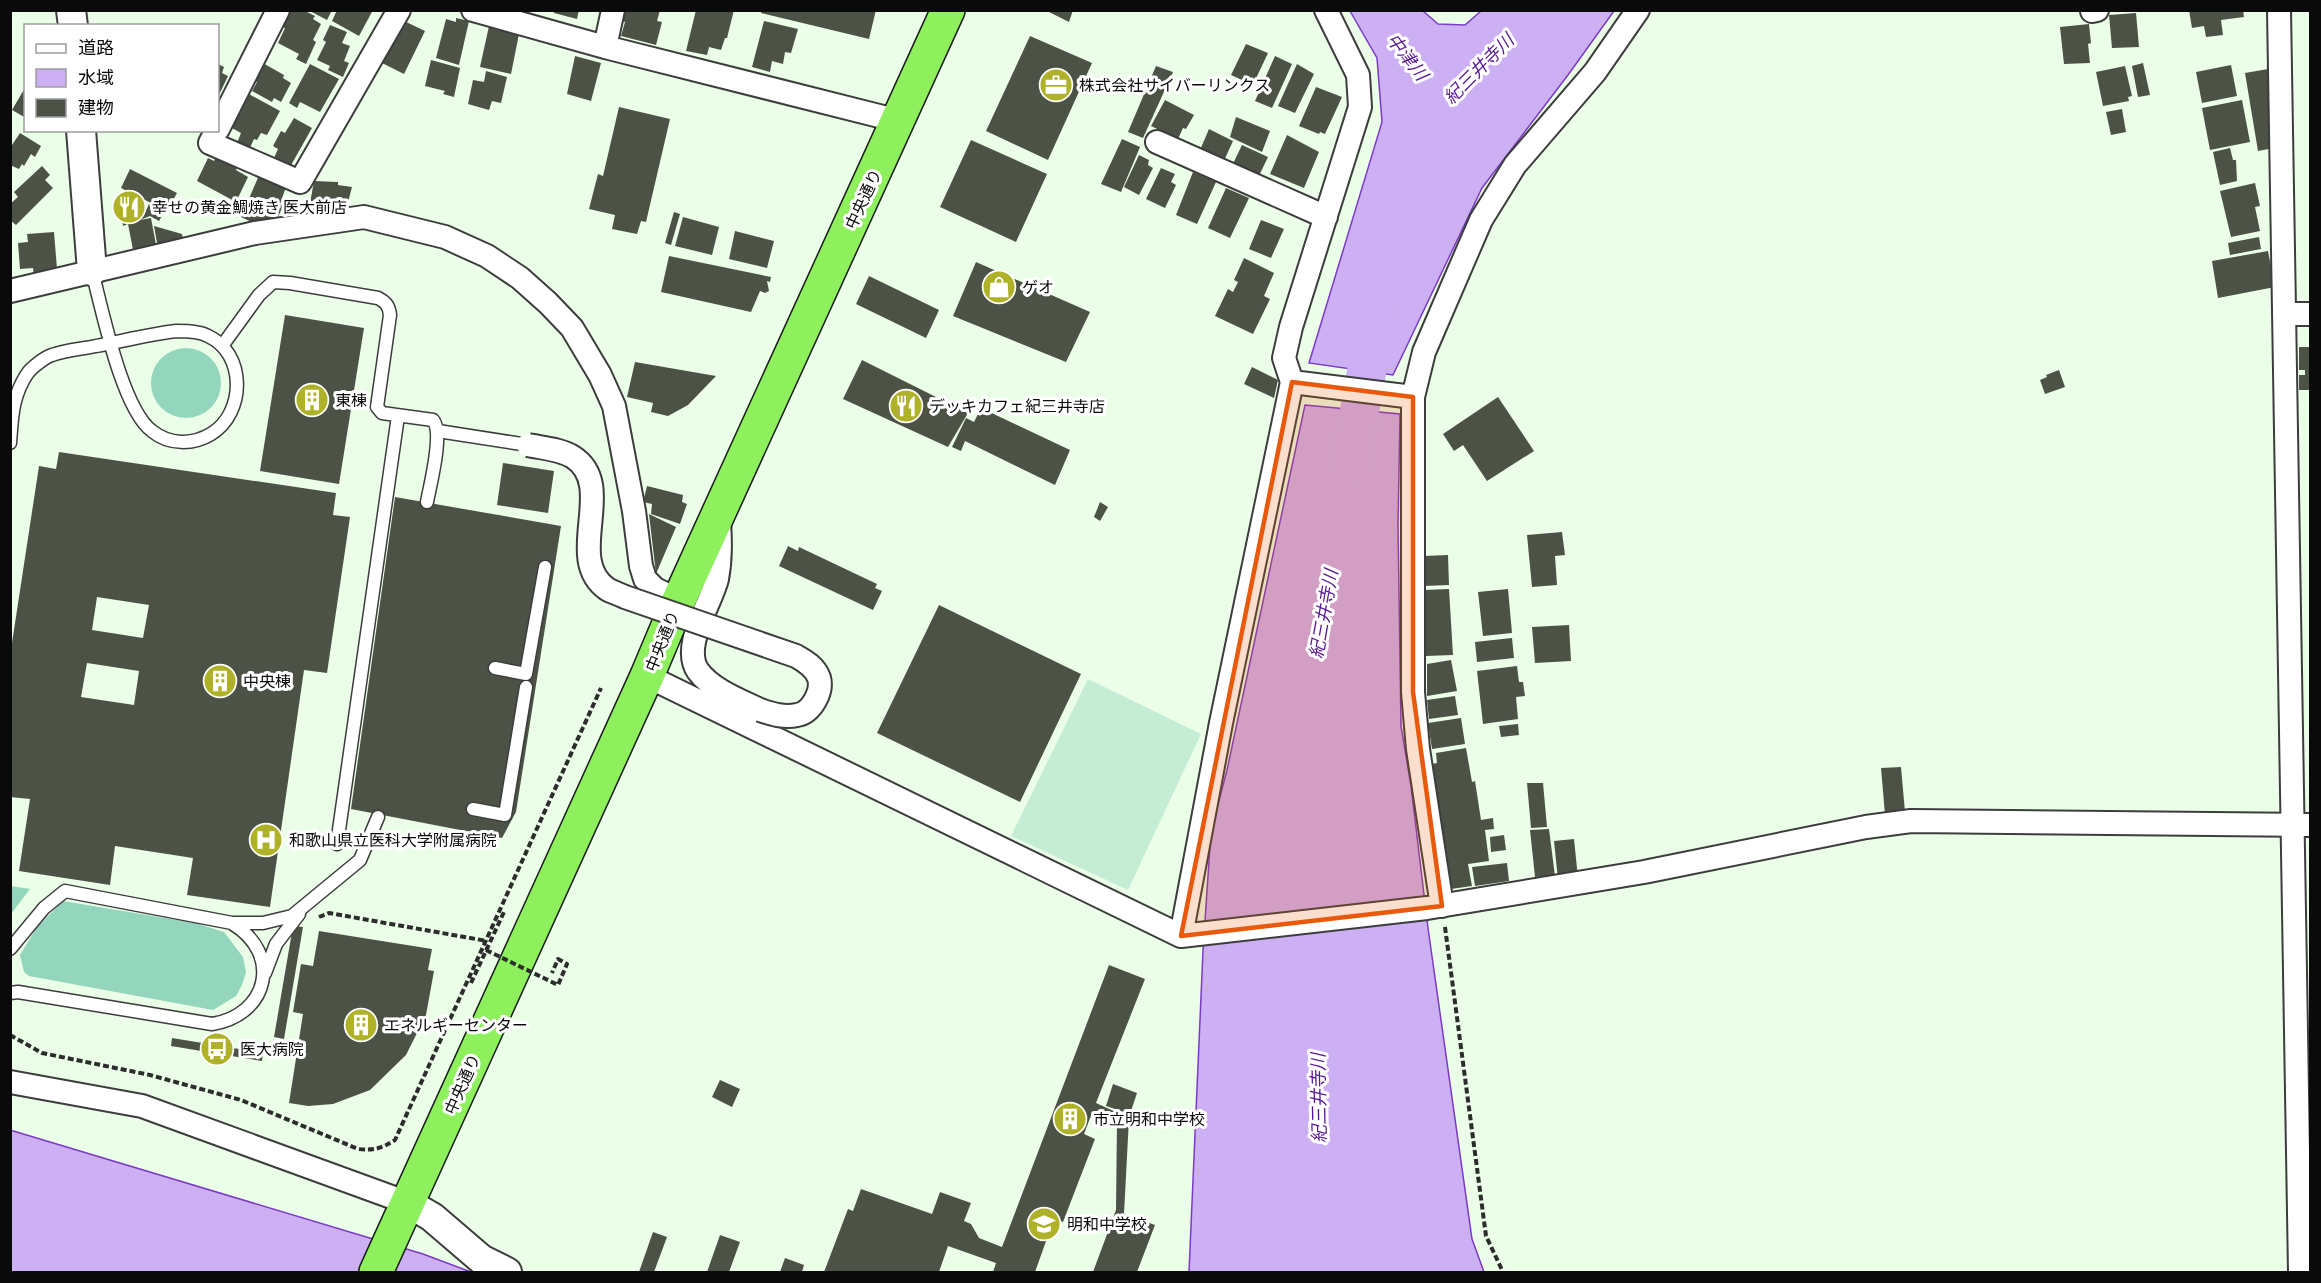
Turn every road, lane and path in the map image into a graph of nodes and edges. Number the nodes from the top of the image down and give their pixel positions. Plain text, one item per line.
1 (278, 10) edge
2 (399, 10) edge
3 (473, 10) edge
4 (614, 10) edge
5 (948, 10) edge
6 (1326, 10) edge
7 (1638, 10) edge
8 (2097, 10) edge
9 (2279, 10) edge
10 (2092, 11) edge
11 (605, 47) junction
12 (899, 121) junction
13 (219, 126) edge
14 (81, 132) edge
15 (216, 132) edge
16 (1157, 142) dead end
17 (1326, 217) junction
18 (92, 271) junction
19 (10, 291) edge
20 (2284, 314) junction
21 (2310, 314) edge
22 (111, 343) junction
23 (222, 346) junction
24 (1298, 382) junction
25 (1405, 396) junction
26 (398, 416) junction
27 (438, 431) junction
28 (10, 443) edge
29 (528, 445) joint
30 (427, 502) dead end
31 (718, 514) junction
32 (545, 567) dead end
33 (679, 600) junction
34 (495, 668) dead end
35 (648, 676) junction
36 (526, 687) dead end
37 (601, 688) dead end
38 (473, 809) dead end
39 (2302, 826) edge
40 (337, 844) dead end
41 (1435, 907) junction
42 (504, 912) dead end
43 (311, 920) dead end
44 (232, 923) junction
45 (1188, 935) junction
46 (487, 941) junction
47 (10, 949) edge
48 (486, 950) junction
49 (552, 973) dead end
50 (264, 977) junction
51 (471, 982) dead end
52 (10, 993) edge
53 (10, 1035) edge
54 (10, 1082) edge
55 (402, 1217) junction
56 (376, 1272) edge
57 (507, 1272) edge
58 (1503, 1272) edge
59 (2300, 1272) edge

1 - 13 street
2 - 15 street
3 - 11 street
4 - 11 street
5 - 12 highway, 中央通り
6 - 17 street
7 - 25 street
8 - 10 street
9 - 20 street
11 - 12 street
12 - 31 highway, 中央通り
14 - 18 street
16 - 17 street
17 - 24 street
18 - 19 street
18 - 22 lane
18 - 33 street
20 - 21 street
20 - 39 street
22 - 23 lane
22 - 23 lane
22 - 28 lane
23 - 26 lane
24 - 25 street
24 - 45 street
25 - 41 street
26 - 27 lane
26 - 40 lane
27 - 29 lane
27 - 30 lane
29 - 31 street, bridge
31 - 33 highway, 中央通り
32 - 34 lane
33 - 35 highway, 中央通り
35 - 45 street
35 - 55 highway, 中央通り
36 - 38 lane
37 - 46 path
39 - 41 street
39 - 59 street
41 - 45 street
41 - 58 path
42 - 48 path
43 - 46 path
44 - 47 lane
44 - 50 lane
44 - 50 lane
46 - 53 path
48 - 49 path, bridge
48 - 51 path
50 - 52 lane
54 - 55 street
55 - 56 highway, 中央通り
55 - 57 street

